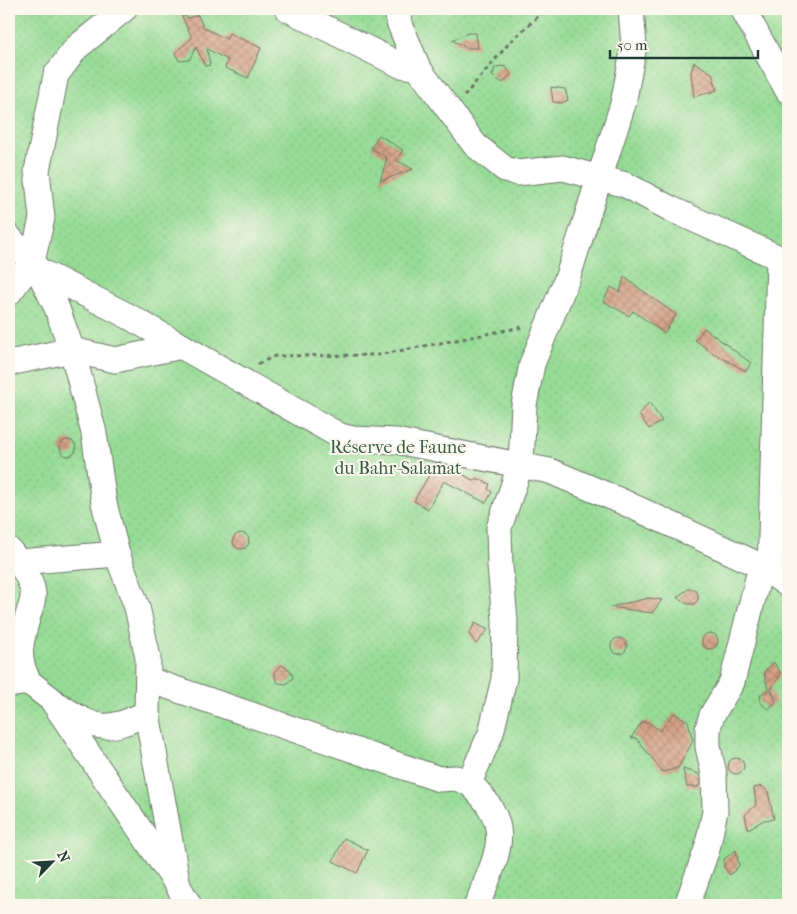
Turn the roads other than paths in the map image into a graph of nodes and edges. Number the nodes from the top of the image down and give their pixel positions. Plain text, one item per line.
1 (124, 9) edge
2 (288, 9) edge
3 (397, 9) edge
4 (631, 9) edge
5 (743, 9) edge
6 (418, 68) junction
7 (788, 91) edge
8 (600, 177) junction
9 (9, 237) edge
10 (784, 261) edge
11 (35, 266) junction
12 (9, 293) edge
13 (182, 346) junction
14 (72, 350) junction
15 (9, 363) edge
16 (521, 463) junction
17 (117, 554) junction
18 (14, 556) edge
19 (779, 578) edge
20 (149, 680) junction
21 (19, 683) edge
22 (52, 700) junction
23 (147, 713) junction
24 (469, 783) junction
25 (183, 896) edge
26 (477, 905) edge
27 (688, 905) edge

1 - 11 street
2 - 6 street
3 - 6 street
4 - 8 street
5 - 7 street
6 - 8 street
8 - 10 street
8 - 16 street
9 - 11 street
10 - 19 street
11 - 12 street
11 - 13 street
11 - 14 street
13 - 14 street
13 - 16 street
14 - 15 street
14 - 17 street
16 - 19 street
16 - 24 street
17 - 18 street
17 - 20 street
18 - 21 street
19 - 27 street
20 - 23 street
20 - 24 street
21 - 22 street
22 - 23 street
22 - 25 street
23 - 25 street
24 - 26 street

